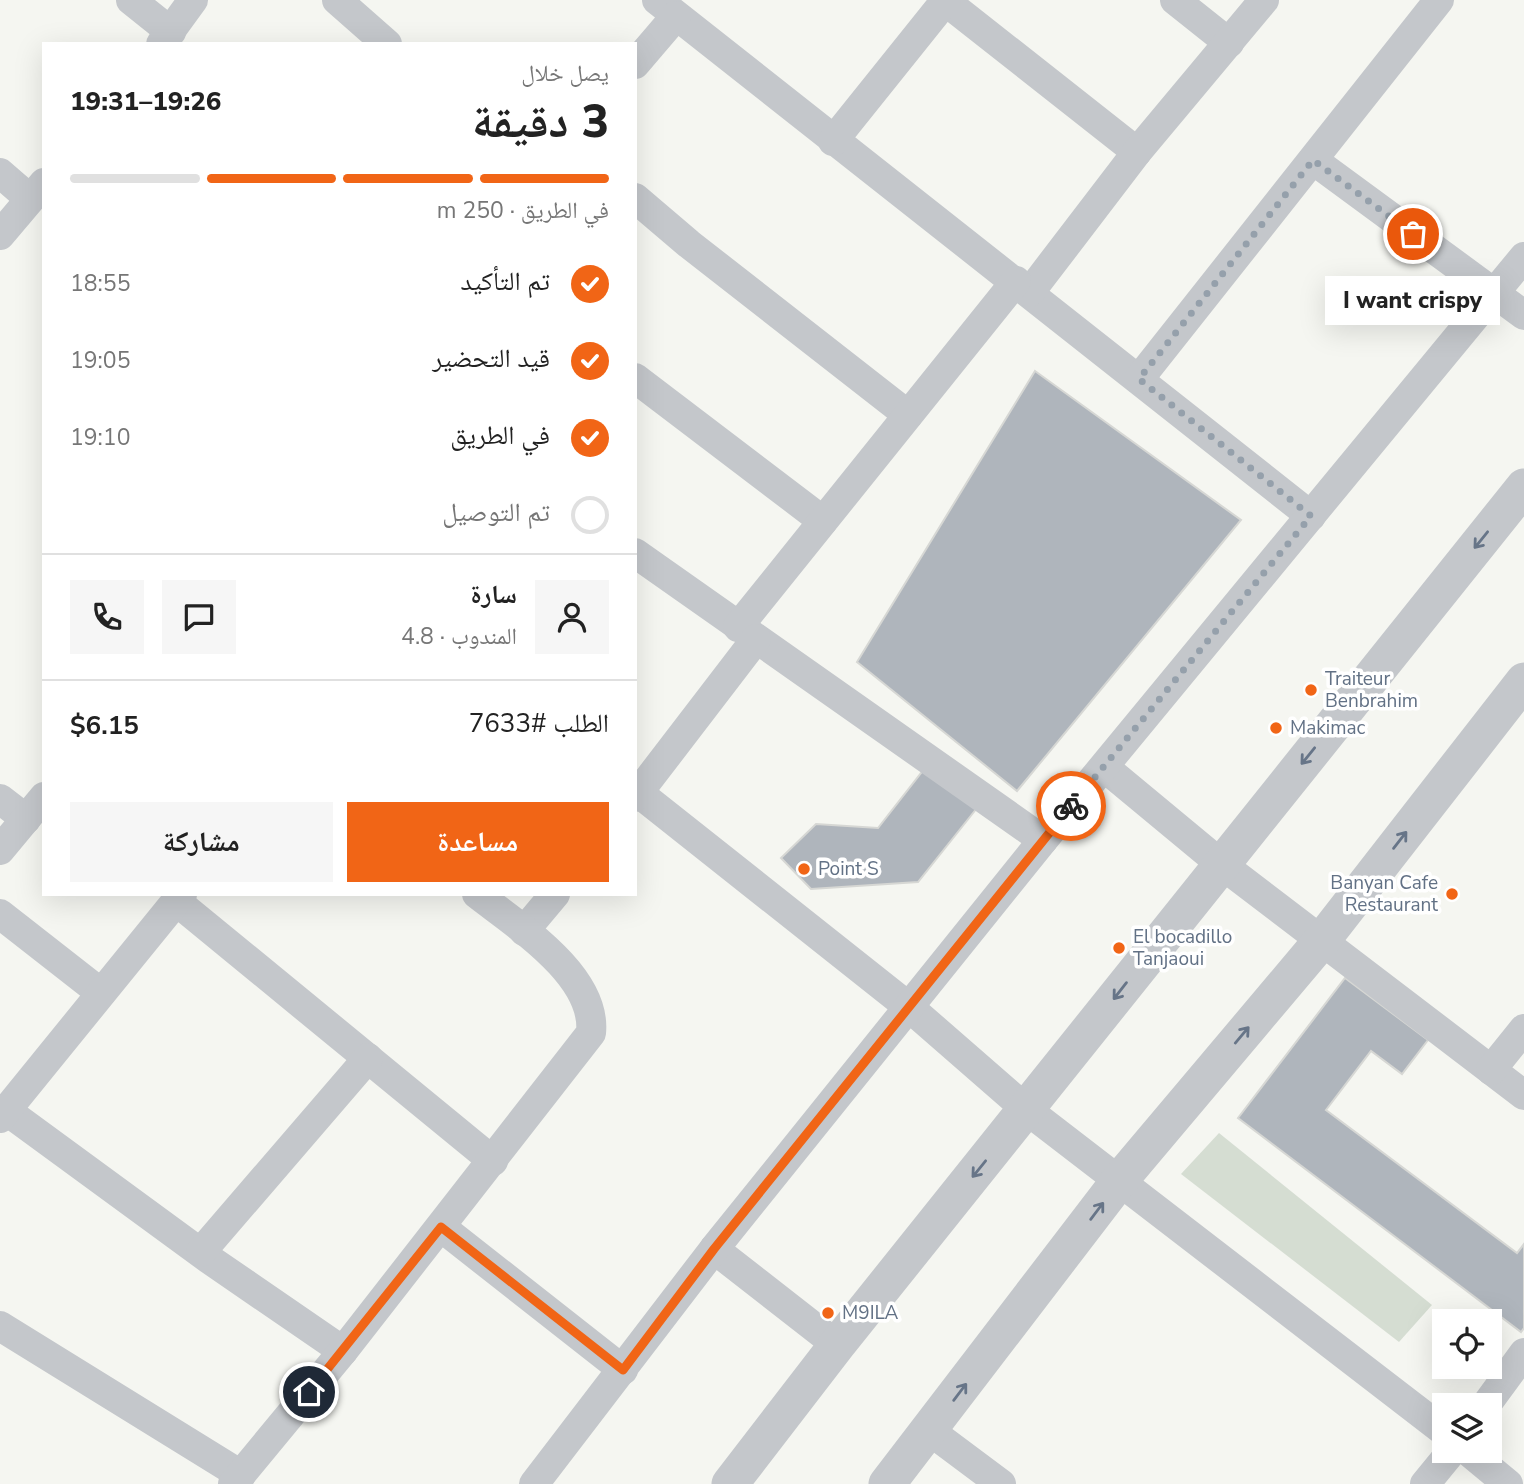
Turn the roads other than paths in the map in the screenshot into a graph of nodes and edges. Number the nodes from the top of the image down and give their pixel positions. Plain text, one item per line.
1 (131, 0) edge
2 (193, 0) edge
3 (337, 0) edge
4 (945, 0) edge
5 (1175, 0) edge
6 (1264, 0) edge
7 (1438, 0) edge
8 (667, 8) edge
9 (166, 38) edge
10 (385, 42) edge
11 (1229, 43) junction
12 (637, 60) edge
13 (833, 141) junction
14 (1137, 152) junction
15 (1313, 160) junction
16 (0, 173) edge
17 (37, 191) edge
18 (637, 200) edge
19 (0, 234) edge
20 (1524, 257) edge
21 (1023, 286) junction
22 (1493, 294) junction
23 (1524, 315) edge
24 (637, 379) edge
25 (1139, 379) junction
26 (908, 415) junction
27 (1524, 487) edge
28 (1311, 516) junction
29 (823, 521) junction
30 (637, 554) edge
31 (747, 633) junction
32 (1524, 681) edge
33 (1104, 767) junction
34 (637, 792) edge
35 (637, 794) edge
36 (0, 799) edge
37 (35, 808) edge
38 (1043, 841) junction
39 (0, 850) edge
40 (1221, 864) junction
41 (480, 896) edge
42 (553, 896) edge
43 (179, 898) edge
44 (0, 914) edge
45 (524, 931) junction
46 (1322, 939) junction
47 (101, 993) junction
48 (910, 1008) junction
49 (1524, 1029) edge
50 (368, 1059) junction
51 (1491, 1070) junction
52 (1524, 1095) edge
53 (1027, 1110) junction
54 (4, 1114) edge
55 (493, 1161) junction
56 (1119, 1181) junction
57 (441, 1227) junction
58 (714, 1249) junction
59 (201, 1252) junction
60 (0, 1326) edge
61 (837, 1345) junction
62 (343, 1351) junction
63 (1524, 1353) edge
64 (623, 1370) junction
65 (1495, 1393) edge
66 (1432, 1423) edge
67 (930, 1431) junction
68 (1442, 1463) edge
69 (1483, 1463) edge
70 (237, 1479) edge
71 (534, 1484) edge
72 (730, 1484) edge
73 (887, 1484) edge
74 (1001, 1484) edge
75 (1425, 1484) edge
76 (1508, 1484) edge

1 - 9 street
2 - 9 street
3 - 10 street
4 - 13 street
4 - 14 street
5 - 11 street
6 - 11 street
7 - 15 street
8 - 12 street
8 - 13 street
11 - 14 street
13 - 21 street
14 - 21 street
15 - 22 street
15 - 25 street
16 - 17 street
17 - 19 street
18 - 26 street
20 - 22 street
21 - 25 street
21 - 26 street
22 - 23 street
22 - 28 street
24 - 29 street
25 - 28 street
26 - 29 street
27 -> 40 street
28 - 33 street
29 - 31 street
30 - 31 street
31 - 34 street
31 - 38 street
46 -> 32 street
33 - 38 street
33 - 40 street
35 - 48 street
36 - 37 street
37 - 39 street
38 - 48 street
40 - 46 street
40 -> 53 street
41 - 45 street
42 - 45 street
43 - 47 street
43 - 50 street
44 - 47 street
45 - 55 street
46 - 51 street
56 -> 46 street
47 - 54 street
48 - 53 street
48 - 58 street
49 - 51 street
50 - 55 street
50 - 59 street
51 - 52 street
53 - 56 street
53 -> 61 street
54 - 59 street
55 - 57 street
56 - 66 street
67 -> 56 street
57 - 62 street
57 - 64 street
58 - 61 street
58 - 64 street
59 - 62 street
60 - 70 street
61 - 72 street
62 - 70 street
63 - 65 street
64 - 71 street
67 - 73 street
67 - 74 street
68 - 75 street
69 - 76 street

